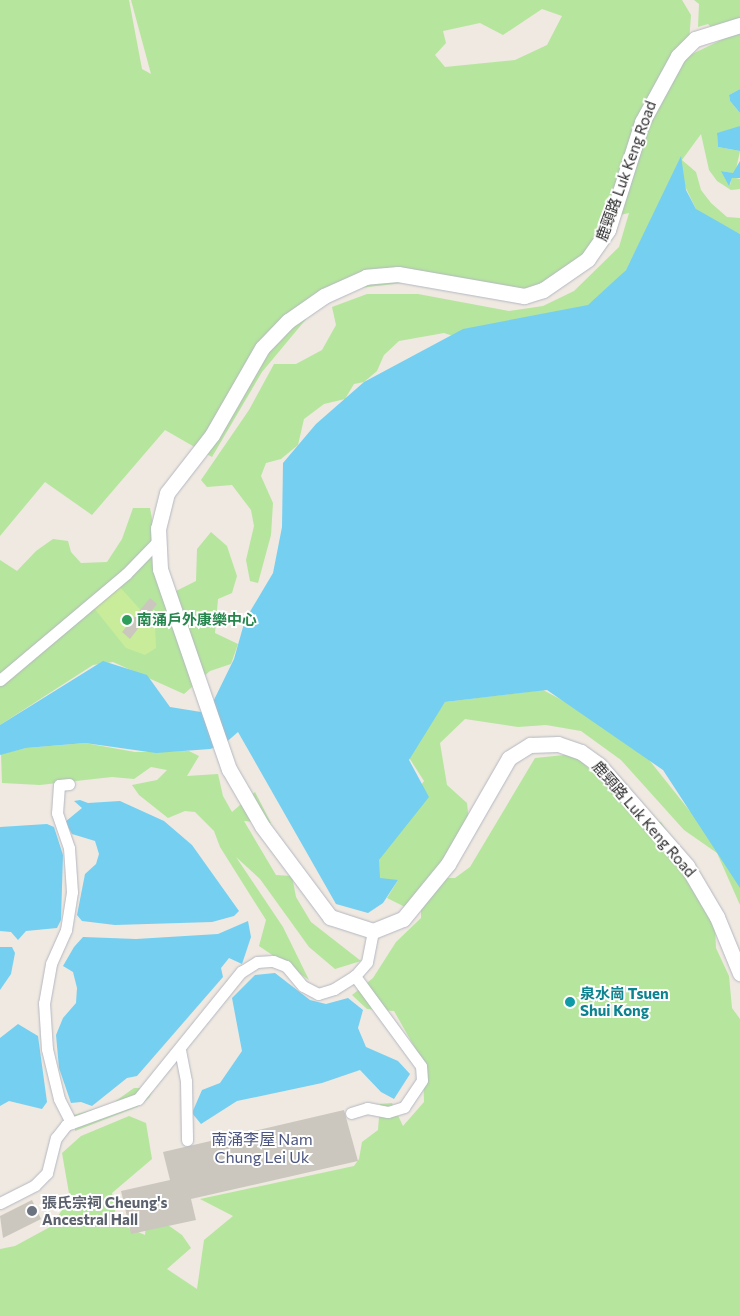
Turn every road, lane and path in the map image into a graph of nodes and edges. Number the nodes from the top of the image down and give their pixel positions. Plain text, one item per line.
1 (740, 25) edge
2 (159, 540) junction
3 (0, 680) edge
4 (69, 784) dead end
5 (372, 932) junction
6 (740, 973) edge
7 (355, 976) junction
8 (180, 1050) junction
9 (351, 1113) dead end
10 (71, 1123) junction
11 (187, 1140) dead end
12 (0, 1204) edge

1 - 2 street, 鹿頸路 Luk Keng Road
2 - 3 street
2 - 5 street, 鹿頸路 Luk Keng Road
4 - 10 street
5 - 6 street, 鹿頸路 Luk Keng Road
5 - 7 street
7 - 8 street
7 - 9 street
8 - 10 street
8 - 11 street
10 - 12 street

